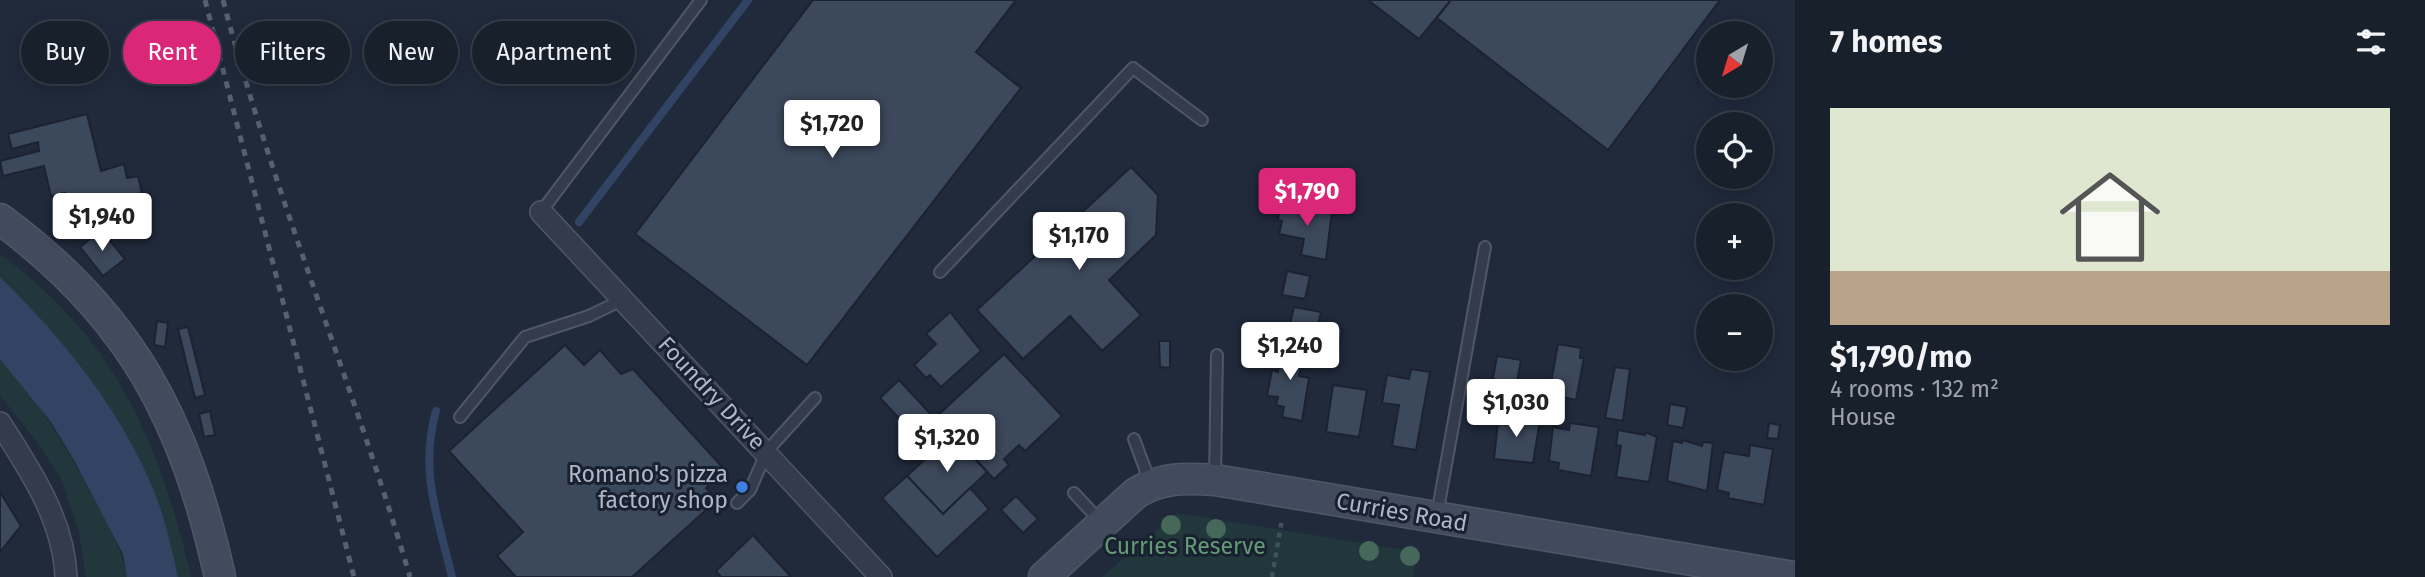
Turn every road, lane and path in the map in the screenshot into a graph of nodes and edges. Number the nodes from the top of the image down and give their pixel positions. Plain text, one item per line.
1 (701, 0) edge
2 (1202, 120) dead end
3 (541, 212) joint
4 (0, 219) edge
5 (1485, 247) dead end
6 (940, 272) dead end
7 (624, 299) junction
8 (1217, 355) dead end
9 (815, 398) dead end
10 (460, 417) dead end
11 (0, 423) edge
12 (1134, 439) dead end
13 (766, 451) junction
14 (1215, 480) junction
15 (1151, 484) junction
16 (1286, 492) junction
17 (1074, 493) dead end
18 (737, 503) dead end
19 (1436, 518) junction
20 (1102, 523) junction
21 (66, 577) edge
22 (220, 577) edge
23 (881, 577) edge
24 (1044, 577) edge
25 (1272, 577) edge
26 (1793, 577) edge

1 - 3 lane
2 - 6 lane
3 - 7 street, Foundry Drive
4 - 22 street
5 - 19 lane
7 - 10 lane
7 - 13 street, Foundry Drive
8 - 14 lane
9 - 13 lane
11 - 21 street
12 - 15 lane
13 - 18 lane
13 - 23 street, Foundry Drive
14 - 15 street, Curries Road
14 - 16 street, Curries Road
15 - 20 street, Curries Road
16 - 19 street, Curries Road
16 - 25 path
17 - 20 lane
19 - 26 street, Curries Road
20 - 24 street, Curries Road

